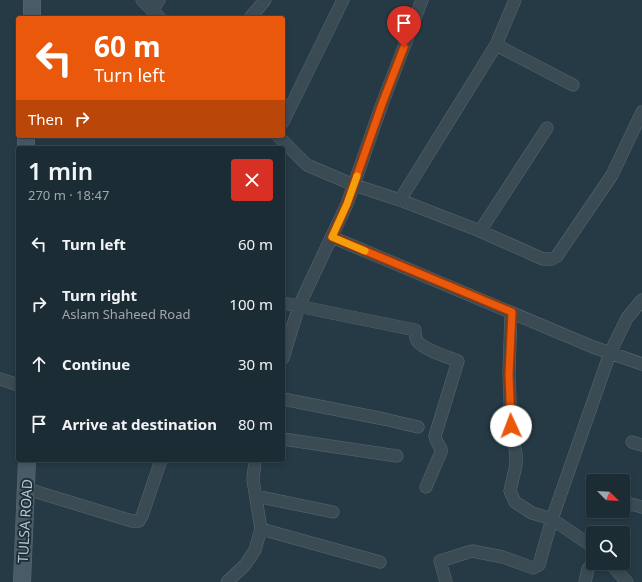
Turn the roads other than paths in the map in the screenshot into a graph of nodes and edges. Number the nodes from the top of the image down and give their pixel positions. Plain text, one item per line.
1 (142, 0) edge
2 (265, 0) edge
3 (343, 0) edge
4 (422, 0) edge
5 (515, 0) edge
6 (157, 9) edge
7 (252, 16) edge
8 (496, 45) junction
9 (573, 85) dead end
10 (642, 112) edge
11 (285, 118) edge
12 (547, 128) dead end
13 (280, 138) edge
14 (354, 185) junction
15 (400, 200) junction
16 (480, 230) junction
17 (332, 237) junction
18 (642, 300) edge
19 (285, 303) edge
20 (299, 306) junction
21 (512, 312) junction
22 (285, 352) edge
23 (610, 353) junction
24 (642, 364) edge
25 (0, 379) edge
26 (16, 384) edge
27 (285, 399) edge
28 (418, 427) dead end
29 (285, 439) edge
30 (397, 456) dead end
31 (27, 462) edge
32 (160, 462) edge
33 (255, 462) edge
34 (27, 488) junction
35 (426, 488) dead end
36 (256, 496) junction
37 (630, 504) edge
38 (642, 507) edge
39 (333, 512) dead end
40 (552, 519) junction
41 (261, 529) junction
42 (586, 542) edge
43 (380, 562) dead end
44 (588, 570) edge
45 (616, 570) edge
46 (22, 582) edge
47 (227, 582) edge
48 (446, 582) edge
49 (585, 582) edge
50 (627, 582) edge

1 - 6 street
2 - 7 street
3 - 11 street
4 - 14 street
5 - 8 street
8 - 9 street
8 - 15 street
10 - 16 street
12 - 16 street
13 - 14 street
14 - 15 street
14 - 17 street
15 - 16 street
17 - 20 street
17 - 21 street
18 - 23 street
19 - 20 street
20 - 22 street
20 - 35 street
21 - 23 street
21 - 40 street
23 - 24 street
23 - 40 street
25 - 26 street
27 - 28 street
29 - 30 street
31 - 34 main road, TULSA ROAD
32 - 34 street
33 - 36 street
34 - 46 main road, TULSA ROAD
36 - 39 street
36 - 41 street
37 - 38 street
40 - 42 street
40 - 48 street
41 - 43 street
41 - 47 street
44 - 49 street
45 - 50 street

